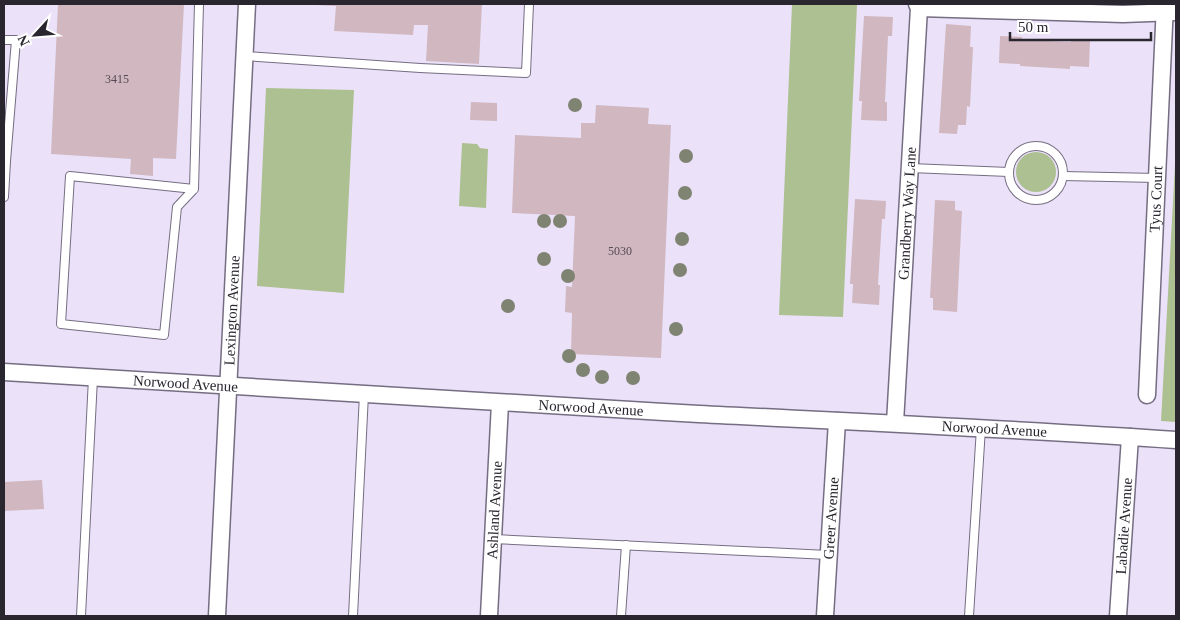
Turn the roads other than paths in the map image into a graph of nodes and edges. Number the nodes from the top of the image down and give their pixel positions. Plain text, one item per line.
1 (200, 4) edge
2 (247, 4) edge
3 (529, 4) edge
4 (918, 6) edge
5 (1168, 9) edge
6 (4, 40) edge
7 (244, 56) junction
8 (5, 161) edge
9 (910, 168) junction
10 (1009, 172) junction
11 (1063, 176) junction
12 (1157, 178) junction
13 (194, 189) junction
14 (4, 197) edge
15 (4, 372) edge
16 (94, 378) junction
17 (228, 386) junction
18 (364, 394) junction
19 (1147, 394) dead end
20 (500, 403) junction
21 (837, 421) junction
22 (896, 423) junction
23 (981, 428) junction
24 (1130, 437) junction
25 (1176, 440) edge
26 (493, 539) junction
27 (626, 545) junction
28 (828, 555) junction
29 (81, 616) edge
30 (217, 616) edge
31 (353, 616) edge
32 (489, 616) edge
33 (621, 616) edge
34 (825, 616) edge
35 (969, 616) edge
36 (1118, 616) edge

1 - 13 lane
2 - 7 street, Lexington Avenue
3 - 7 lane
4 - 5 street
4 - 9 street, Grandberry Way Lane
5 - 12 street, Tyus Court
6 - 8 lane
7 - 17 street, Lexington Avenue
8 - 14 lane
9 - 10 lane
9 - 22 street, Grandberry Way Lane
10 - 11 lane
10 - 11 lane
11 - 12 lane
12 - 19 street, Tyus Court
13 - 13 lane
15 - 16 street, Norwood Avenue
16 - 17 street, Norwood Avenue
16 - 29 lane
17 - 18 street, Norwood Avenue
17 - 30 street, Lexington Avenue
18 - 20 street, Norwood Avenue
18 - 31 lane
20 - 21 street, Norwood Avenue
20 - 26 street, Ashland Avenue
21 - 22 street, Norwood Avenue
21 - 28 street, Greer Avenue
22 - 23 street, Norwood Avenue
23 - 24 street, Norwood Avenue
23 - 35 lane
24 - 25 street, Norwood Avenue
24 - 36 street, Labadie Avenue
26 - 27 lane
26 - 32 street, Ashland Avenue
27 - 28 lane
27 - 33 lane
28 - 34 street, Greer Avenue

